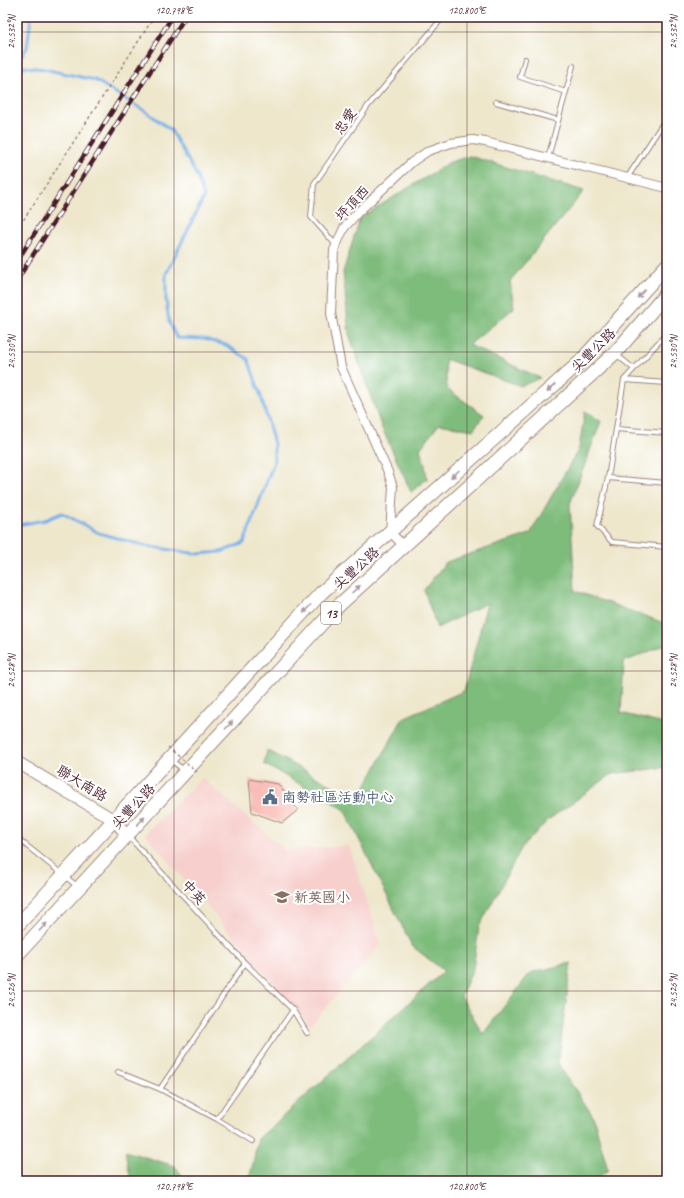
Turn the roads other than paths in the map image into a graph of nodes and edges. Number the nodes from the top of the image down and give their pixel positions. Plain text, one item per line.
1 (439, 17) edge
2 (660, 17) edge
3 (667, 22) edge
4 (525, 58) dead end
5 (573, 66) dead end
6 (566, 92) junction
7 (496, 102) dead end
8 (558, 120) junction
9 (665, 120) dead end
10 (548, 158) junction
11 (627, 178) junction
12 (667, 188) edge
13 (336, 245) junction
14 (667, 265) edge
15 (667, 293) edge
16 (667, 333) edge
17 (615, 353) junction
18 (634, 369) junction
19 (624, 380) junction
20 (667, 384) edge
21 (616, 429) junction
22 (667, 433) edge
23 (608, 478) junction
24 (667, 483) edge
25 (390, 532) junction
26 (404, 546) junction
27 (667, 547) edge
28 (169, 753) junction
29 (17, 762) edge
30 (191, 772) junction
31 (114, 820) junction
32 (127, 835) junction
33 (17, 838) edge
34 (63, 876) junction
35 (79, 888) junction
36 (17, 926) edge
37 (17, 955) edge
38 (245, 963) junction
39 (293, 1010) junction
40 (307, 1033) dead end
41 (118, 1072) dead end
42 (160, 1089) junction
43 (217, 1119) junction
44 (253, 1141) dead end

1 - 13 lane, 忠愛
2 - 3 lane
4 - 6 lane
5 - 6 lane
6 - 8 lane
7 - 8 lane
8 - 10 lane
9 - 11 lane
10 - 11 street, 坪頂西
10 - 13 street, 坪頂西
11 - 12 street, 坪頂西
13 - 25 street, 坪頂西
14 -> 25 main road, 尖豐公路 / 13
15 - 17 main road, 尖豐公路 / 13
16 - 18 lane
17 - 18 lane
17 - 26 main road, 尖豐公路 / 13
18 - 19 lane
19 - 20 lane
19 - 21 lane
21 - 22 lane
21 - 23 lane
23 - 24 lane
23 - 27 lane
25 - 26 street
25 -> 28 main road, 尖豐公路 / 13
30 -> 26 main road, 尖豐公路 / 13
28 - 30 lane
28 - 31 main road, 尖豐公路 / 13
29 - 31 street, 聯大南路
32 -> 30 main road, 尖豐公路 / 13
31 - 32 street, 聯大南路
31 - 34 main road, 尖豐公路 / 13
32 - 35 main road, 尖豐公路 / 13
32 - 38 lane, 中英
33 - 34 lane
34 - 35 lane
34 - 36 main road, 尖豐公路 / 13
37 -> 35 main road, 尖豐公路 / 13
38 - 39 lane, 中英
38 - 42 lane
39 - 40 lane, 中英
39 - 43 lane
41 - 42 lane
42 - 43 lane
43 - 44 lane

